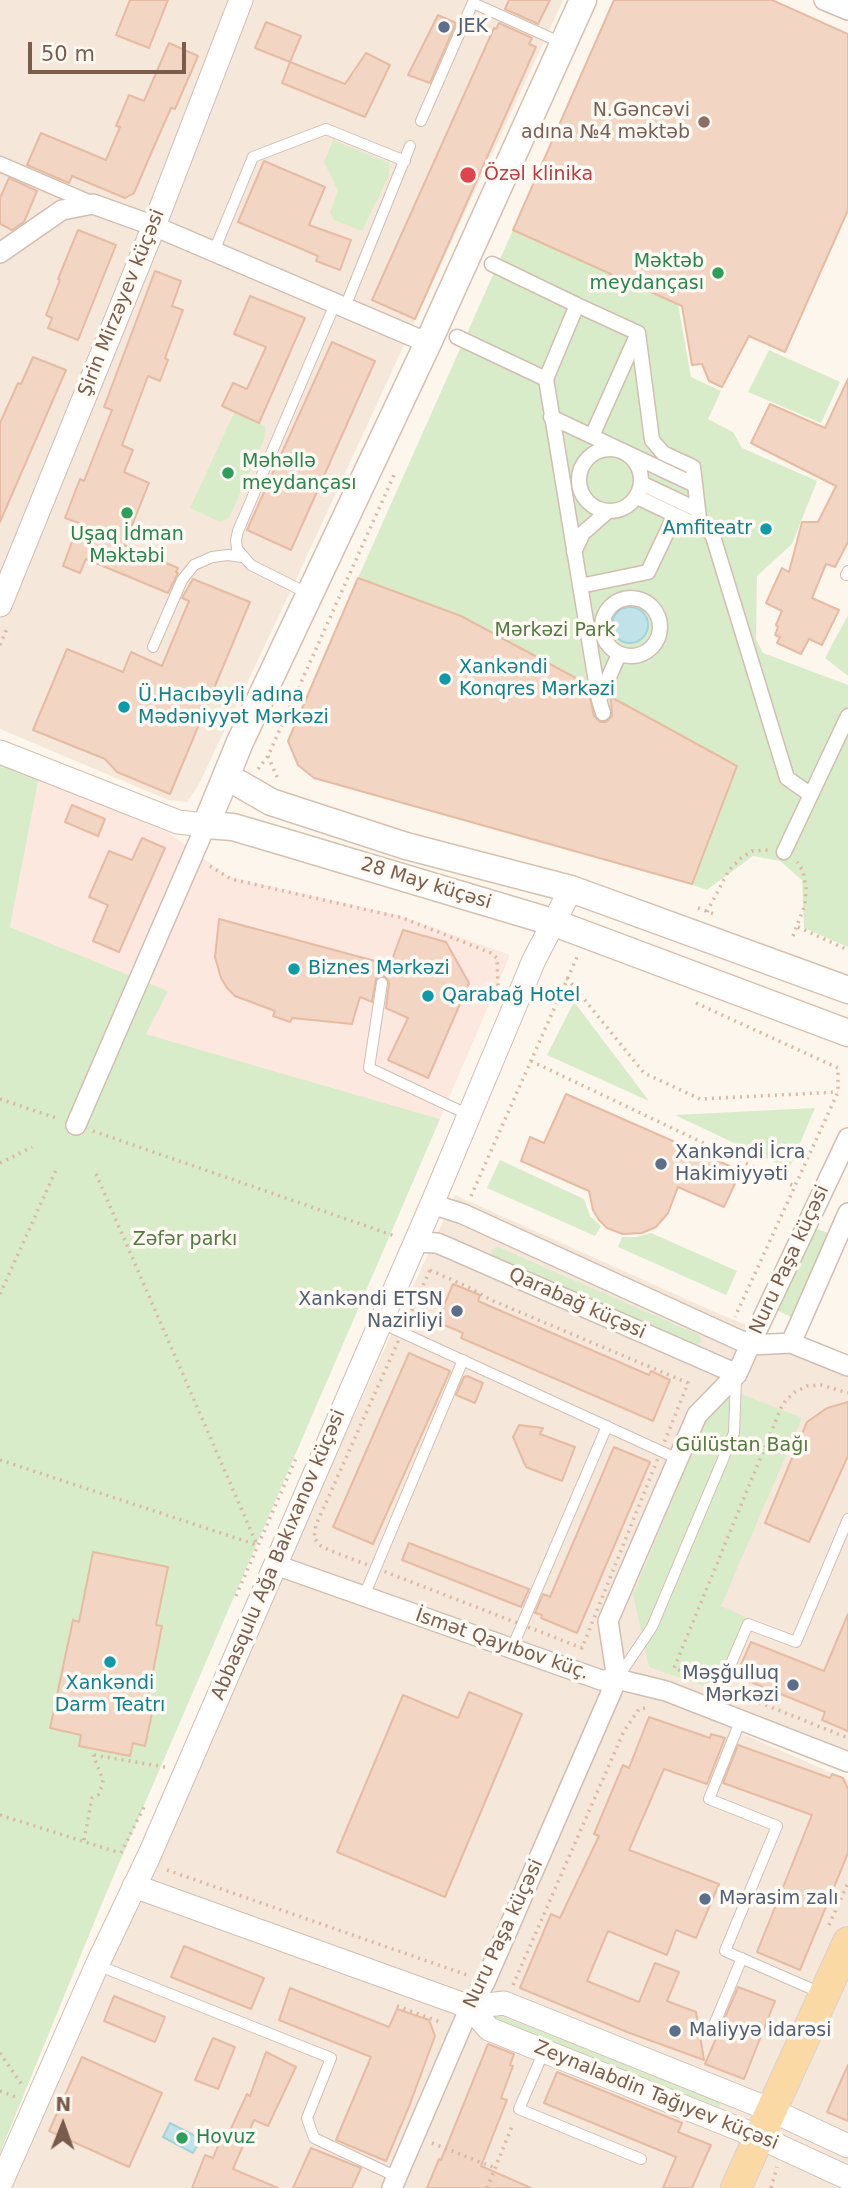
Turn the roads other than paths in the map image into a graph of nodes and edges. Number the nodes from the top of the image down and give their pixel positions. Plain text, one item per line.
1 (241, 0) edge
2 (583, 0) edge
3 (824, 0) edge
4 (474, 2) edge
5 (848, 10) edge
6 (563, 43) junction
7 (421, 121) dead end
8 (411, 146) dead end
9 (405, 161) junction
10 (0, 164) edge
11 (93, 204) junction
12 (154, 226) junction
13 (214, 251) junction
14 (0, 253) edge
15 (492, 264) dead end
16 (577, 305) junction
17 (340, 306) junction
18 (638, 333) junction
19 (457, 337) dead end
20 (428, 343) junction
21 (546, 379) junction
22 (551, 417) junction
23 (592, 436) junction
24 (624, 452) junction
25 (695, 485) junction
26 (639, 490) junction
27 (698, 510) junction
28 (607, 512) junction
29 (675, 515) junction
30 (700, 527) junction
31 (574, 552) junction
32 (242, 557) junction
33 (580, 586) junction
34 (310, 594) junction
35 (0, 605) edge
36 (583, 609) junction
37 (606, 612) junction
38 (153, 646) dead end
39 (619, 654) junction
40 (848, 716) edge
41 (0, 752) edge
42 (226, 776) junction
43 (811, 795) junction
44 (206, 825) junction
45 (784, 852) road end
46 (571, 889) junction
47 (552, 922) junction
48 (382, 983) dead end
49 (848, 990) edge
50 (848, 1033) edge
51 (469, 1115) junction
52 (76, 1125) road end
53 (848, 1138) edge
54 (432, 1204) junction
55 (848, 1213) edge
56 (405, 1239) junction
57 (379, 1322) junction
58 (790, 1343) junction
59 (750, 1345) junction
60 (463, 1360) junction
61 (848, 1366) edge
62 (737, 1374) junction
63 (607, 1426) junction
64 (678, 1459) junction
65 (848, 1519) edge
66 (276, 1565) junction
67 (364, 1596) junction
68 (512, 1648) junction
69 (617, 1679) junction
70 (712, 1708) junction
71 (741, 1719) junction
72 (848, 1762) edge
73 (134, 1886) junction
74 (836, 1938) edge
75 (742, 1958) junction
76 (97, 1965) junction
77 (825, 1995) junction
78 (470, 2007) junction
79 (714, 2025) dead end
80 (544, 2051) junction
81 (771, 2110) junction
82 (848, 2146) edge
83 (768, 2148) junction
84 (641, 2159) dead end
85 (848, 2178) edge
86 (395, 2182) edge
87 (0, 2185) edge
88 (736, 2188) edge

1 - 12 street, Şirin Mirzəyev küçəsi
2 - 6 main road
3 - 5 street
4 - 6 lane
4 - 7 lane
6 - 20 main road
8 - 9 lane
9 - 13 lane
9 - 17 lane
10 - 11 street
11 - 12 street
11 - 14 street
12 - 13 street
12 - 35 street, Şirin Mirzəyev küçəsi
13 - 17 street
15 - 16 street
16 - 18 street
16 - 21 street
17 - 20 street
17 - 32 lane
18 - 23 street
18 - 25 street
19 - 21 street
20 - 34 main road
21 - 22 street
22 - 23 street
22 - 31 street
23 - 24 street
24 - 25 street
24 - 26 street
24 - 28 street
25 - 27 street
26 - 27 street
26 - 28 street
26 - 29 street
27 - 30 street
28 - 31 street
29 - 30 street
29 - 33 street
30 - 43 street
31 - 33 street
32 - 34 lane
32 - 38 lane
33 - 36 street
34 - 42 main road
36 - 37 street
36 - 39 street
37 - 39 street
37 - 39 street
40 - 43 street
41 - 44 street, 28 May küçəsi
42 - 44 main road
42 - 46 main road, 28 May küçəsi
43 - 45 street
44 - 47 main road, 28 May küçəsi
44 - 52 street
46 - 47 street, Abbasqulu Ağa Bakıxanov küçəsi
46 - 49 main road, 28 May küçəsi
47 - 50 main road, 28 May küçəsi
47 - 51 street, Abbasqulu Ağa Bakıxanov küçəsi
48 - 51 lane
51 - 54 street, Abbasqulu Ağa Bakıxanov küçəsi
53 - 59 street, Nuru Paşa küçəsi
54 - 56 street, Abbasqulu Ağa Bakıxanov küçəsi
54 - 59 street, Qarabağ küçəsi
55 - 58 street, Nuru Paşa küçəsi
56 - 57 street, Abbasqulu Ağa Bakıxanov küçəsi
56 - 62 street, Qarabağ küçəsi
57 - 60 lane
57 - 66 street, Abbasqulu Ağa Bakıxanov küçəsi
58 - 59 street, Nuru Paşa küçəsi
58 - 61 street
59 - 62 street, Nuru Paşa küçəsi
60 - 63 lane
60 - 67 lane
62 - 64 street, Nuru Paşa küçəsi
62 - 69 lane, Nuru Paşa küçəsi
63 - 64 lane
63 - 68 lane
64 - 69 street, Nuru Paşa küçəsi
65 - 70 lane
66 - 67 street, İsmət Qayıbov küç.
66 - 73 street, Abbasqulu Ağa Bakıxanov küçəsi
67 - 68 street, İsmət Qayıbov küç.
68 - 69 street, İsmət Qayıbov küç.
69 - 70 street, İsmət Qayıbov küç.
69 - 78 street, Nuru Paşa küçəsi
70 - 71 street, İsmət Qayıbov küç.
71 - 72 street, İsmət Qayıbov küç.
71 - 75 lane
73 - 76 street, Abbasqulu Ağa Bakıxanov küçəsi
73 - 78 street, Zeynalabdin Tağıyev küçəsi
74 - 77 main road
75 - 77 lane
75 - 79 lane
76 - 86 lane
76 - 87 street, Abbasqulu Ağa Bakıxanov küçəsi
77 - 81 main road
78 - 80 street, Zeynalabdin Tağıyev küçəsi
78 - 81 street, Zeynalabdin Tağıyev küçəsi
78 - 86 street, Nuru Paşa küçəsi
80 - 83 street, Zeynalabdin Tağıyev küçəsi
80 - 84 lane
81 - 82 street, Zeynalabdin Tağıyev küçəsi
81 - 83 main road
83 - 85 street, Zeynalabdin Tağıyev küçəsi
83 - 88 main road

